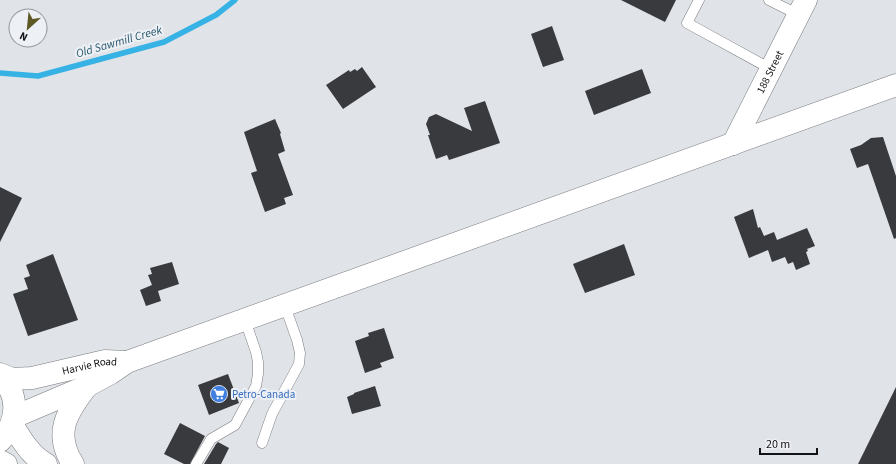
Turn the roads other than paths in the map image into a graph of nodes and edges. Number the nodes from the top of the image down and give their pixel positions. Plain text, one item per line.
1 (699, 0) edge
2 (769, 0) edge
3 (802, 8) edge
4 (771, 69) junction
5 (896, 84) edge
6 (733, 144) junction
7 (285, 306) junction
8 (244, 320) junction
9 (127, 362) junction
10 (0, 376) edge
11 (87, 386) junction
12 (9, 428) edge
13 (262, 443) dead end
14 (0, 461) edge
15 (6, 464) edge
16 (46, 464) edge
17 (73, 464) edge
18 (196, 464) edge

1 - 4 lane
2 - 3 lane
3 - 4 main road, 188 Street
4 - 6 main road, 188 Street
5 - 6 main road
6 - 7 main road
7 - 8 main road
7 - 13 lane
8 - 9 main road
8 - 18 lane
9 - 10 main road, Harvie Road
9 - 11 main road, Harvie Road
10 - 12 main road
11 - 12 main road, Harvie Road
11 - 17 main road
12 - 16 main road
14 - 15 main road

